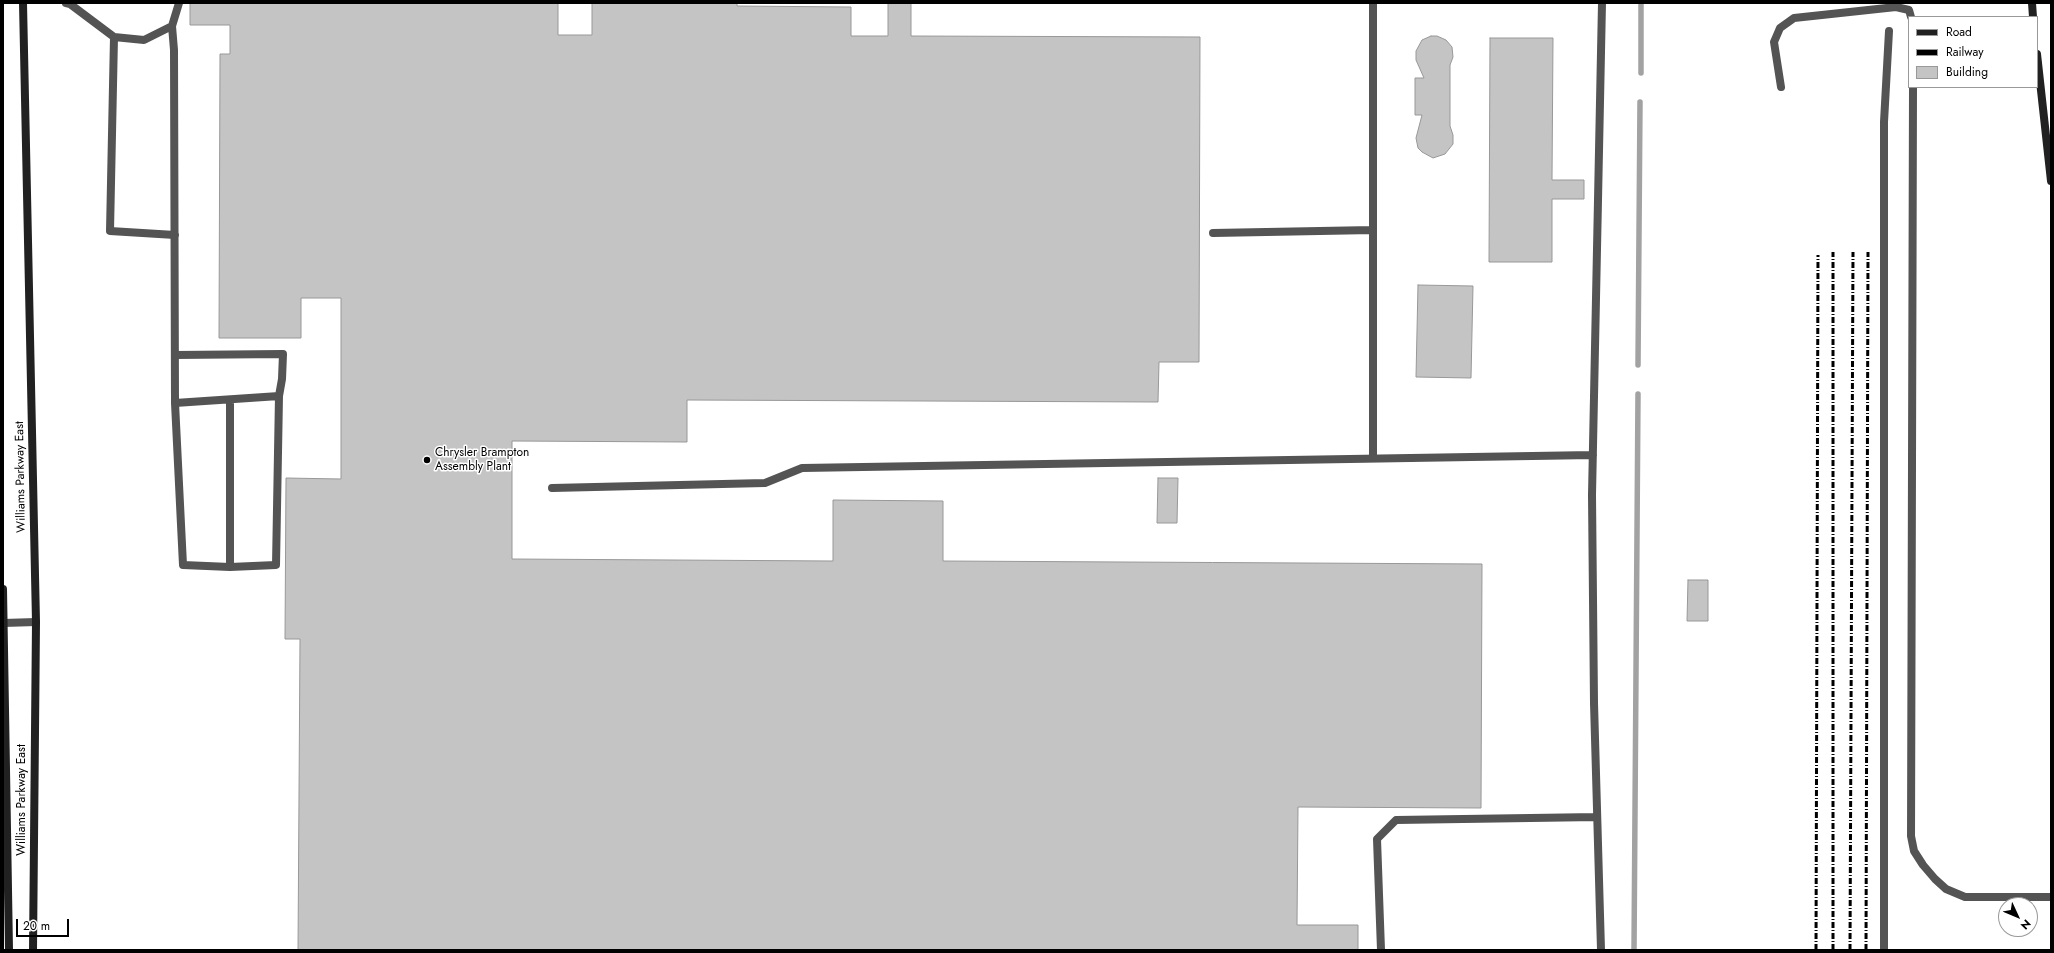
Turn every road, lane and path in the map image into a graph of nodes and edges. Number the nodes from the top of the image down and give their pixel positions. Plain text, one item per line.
1 (23, 3) edge
2 (66, 3) edge
3 (179, 3) edge
4 (1373, 3) edge
5 (1602, 3) edge
6 (2032, 3) edge
7 (1911, 16) edge
8 (2033, 16) edge
9 (172, 26) junction
10 (1889, 31) dead end
11 (114, 37) junction
12 (2038, 63) edge
13 (1781, 86) dead end
14 (1913, 88) edge
15 (2051, 181) edge
16 (1373, 230) junction
17 (1213, 233) dead end
18 (176, 235) junction
19 (176, 355) junction
20 (279, 396) junction
21 (230, 400) junction
22 (176, 403) junction
23 (1593, 455) junction
24 (1373, 458) junction
25 (552, 488) dead end
26 (230, 567) junction
27 (3, 589) edge
28 (36, 622) junction
29 (3, 623) edge
30 (1597, 817) junction
31 (2051, 897) edge
32 (9, 950) edge
33 (33, 950) edge
34 (1382, 950) edge
35 (1601, 950) edge
36 (1884, 950) edge

1 - 28 main road, Williams Parkway East
2 - 11 lane
3 - 9 lane
4 - 16 lane
5 - 23 lane
6 - 8 main road
7 - 13 lane
9 - 11 lane
9 - 18 lane
10 - 36 lane
11 - 18 lane
12 - 15 main road
14 - 31 lane
16 - 17 lane
16 - 24 lane
18 - 19 lane
19 - 20 lane
19 - 22 lane
20 - 21 lane
20 - 26 lane
21 - 22 lane
21 - 26 lane
22 - 26 lane
23 - 24 lane
23 - 30 lane, bridge
24 - 25 lane
27 - 29 main road, Williams Parkway East
28 - 29 lane
28 - 33 main road, Williams Parkway East
29 - 32 main road, Williams Parkway East
30 - 34 lane
30 - 35 lane

